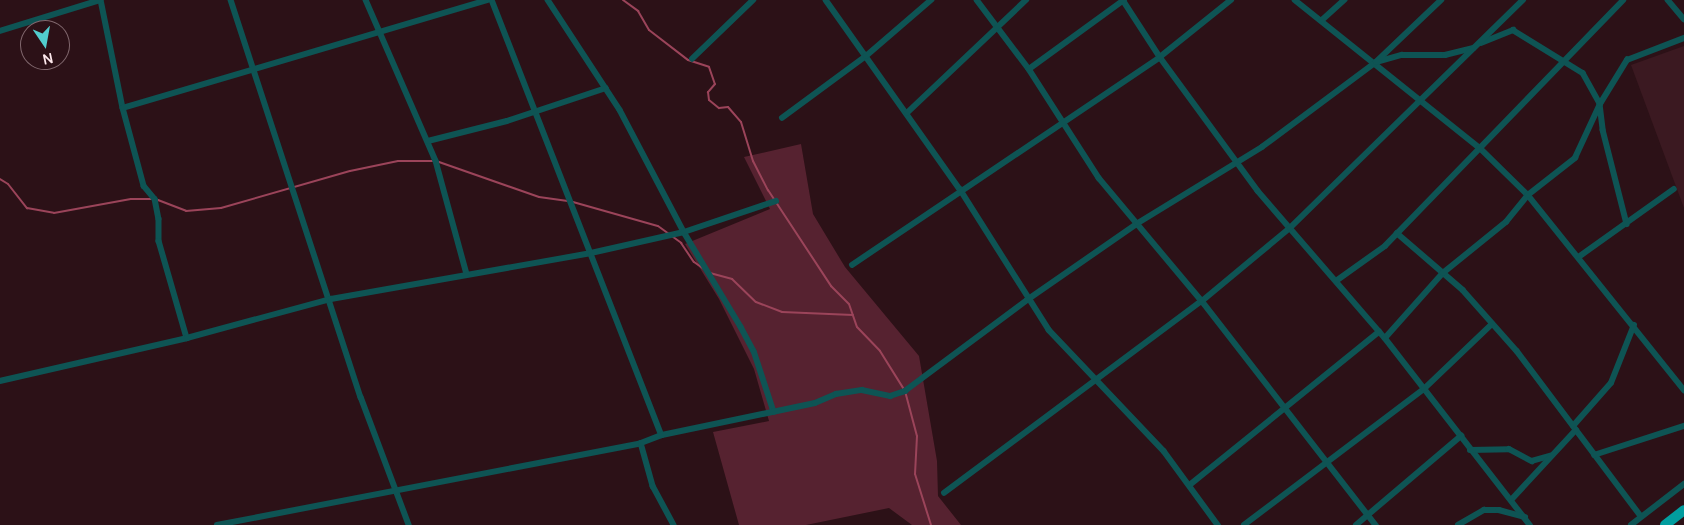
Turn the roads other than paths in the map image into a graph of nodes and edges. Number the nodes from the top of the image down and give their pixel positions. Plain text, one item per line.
1 (100, 0) edge
2 (230, 0) edge
3 (366, 0) edge
4 (487, 0) edge
5 (492, 0) edge
6 (548, 0) edge
7 (753, 0) edge
8 (826, 0) edge
9 (930, 0) edge
10 (977, 0) edge
11 (1026, 0) edge
12 (1123, 0) edge
13 (1231, 0) edge
14 (1295, 0) edge
15 (1344, 0) edge
16 (1441, 0) edge
17 (1523, 0) edge
18 (1623, 0) edge
19 (1668, 0) edge
20 (1684, 19) edge
21 (1322, 20) junction
22 (998, 26) junction
23 (0, 31) edge
24 (378, 34) junction
25 (1684, 38) edge
26 (1475, 47) junction
27 (866, 56) junction
28 (1160, 57) junction
29 (692, 59) dead end
30 (1562, 59) junction
31 (1376, 62) junction
32 (1029, 70) junction
33 (252, 72) junction
34 (606, 88) junction
35 (1423, 101) junction
36 (1600, 104) junction
37 (123, 108) junction
38 (534, 109) junction
39 (907, 114) junction
40 (782, 118) dead end
41 (1062, 124) junction
42 (428, 141) junction
43 (1480, 148) junction
44 (1238, 164) junction
45 (960, 189) junction
46 (1674, 189) dead end
47 (1528, 195) junction
48 (776, 201) dead end
49 (1138, 223) junction
50 (1627, 224) junction
51 (1290, 228) junction
52 (684, 232) junction
53 (1397, 233) junction
54 (591, 253) junction
55 (1580, 256) junction
56 (852, 265) dead end
57 (1442, 273) junction
58 (467, 274) junction
59 (1336, 281) junction
60 (332, 299) junction
61 (1027, 300) junction
62 (1202, 301) junction
63 (1492, 324) junction
64 (1634, 325) junction
65 (1379, 332) junction
66 (187, 338) junction
67 (1384, 338) junction
68 (0, 381) edge
69 (1096, 382) junction
70 (1424, 389) junction
71 (1684, 390) edge
72 (1285, 408) junction
73 (774, 412) junction
74 (1684, 426) edge
75 (1575, 428) junction
76 (662, 436) junction
77 (1461, 436) junction
78 (641, 443) junction
79 (1470, 450) junction
80 (1554, 455) junction
81 (1594, 455) junction
82 (1326, 460) junction
83 (1191, 484) junction
84 (1684, 484) edge
85 (398, 492) junction
86 (944, 493) dead end
87 (1512, 499) junction
88 (1684, 510) edge
89 (1369, 515) junction
90 (1641, 516) junction
91 (1524, 517) junction
92 (217, 525) edge
93 (409, 525) edge
94 (674, 525) edge
95 (1218, 525) edge
96 (1244, 525) edge
97 (1356, 525) edge
98 (1376, 525) edge
99 (1458, 525) edge
100 (1530, 525) edge
101 (1631, 525) edge
102 (1665, 525) edge

1 - 23 street
1 - 37 street
2 - 33 street
3 - 24 street
4 - 24 street
5 - 38 street
6 - 34 street
7 - 29 street
8 - 27 street
9 - 27 street
10 - 22 street
11 - 22 street
12 - 28 street
12 - 32 street
13 - 28 street
14 - 21 street
15 - 21 street
16 - 31 street
17 - 26 street
18 - 30 street
19 - 20 street
21 - 31 street
22 - 32 street
22 - 39 street
24 - 33 street
24 - 42 street
25 - 36 street
26 - 30 street
26 - 31 street
26 - 35 street
27 - 39 street
27 - 40 street
28 - 41 street
28 - 44 street
30 - 36 street
30 - 43 street
31 - 35 street
31 - 44 street
32 - 41 street
33 - 37 street
33 - 60 street
34 - 38 street
34 - 52 street
35 - 43 street
35 - 51 street
36 - 47 street
36 - 50 street
37 - 66 street
38 - 42 street
38 - 54 street
39 - 45 street
41 - 45 street
41 - 49 street
42 - 58 street
43 - 47 street
43 - 53 street
44 - 49 street
44 - 51 street
45 - 56 street
45 - 61 street
46 - 50 street
47 - 55 street
47 - 57 street
48 - 52 street
49 - 61 street
49 - 62 street
50 - 55 street
51 - 59 street
51 - 62 street
52 - 54 street
52 - 73 street
53 - 57 street
53 - 59 street
54 - 58 street
54 - 76 street
55 - 64 street
57 - 63 street
57 - 67 street
58 - 60 street
59 - 65 street
60 - 66 street
60 - 85 street
61 - 69 street
61 - 73 street
62 - 69 street
62 - 72 street
63 - 70 street
63 - 75 street
64 - 71 street
64 - 75 street
65 - 67 street
65 - 72 street
66 - 68 street
67 - 70 street
69 - 83 street
69 - 86 street
70 - 77 street
70 - 82 street
72 - 82 street
72 - 83 street
73 - 76 street
74 - 81 street
75 - 80 street
75 - 81 street
76 - 78 street
77 - 79 street
77 - 89 street
78 - 85 street
78 - 94 street
79 - 80 street
79 - 87 street
80 - 87 street
81 - 90 street
82 - 89 street
82 - 96 street
83 - 95 street
84 - 90 street
85 - 92 street
85 - 93 street
87 - 91 street
88 - 102 highway
89 - 97 street
89 - 98 street
90 - 101 street
91 - 99 street
91 - 100 street

